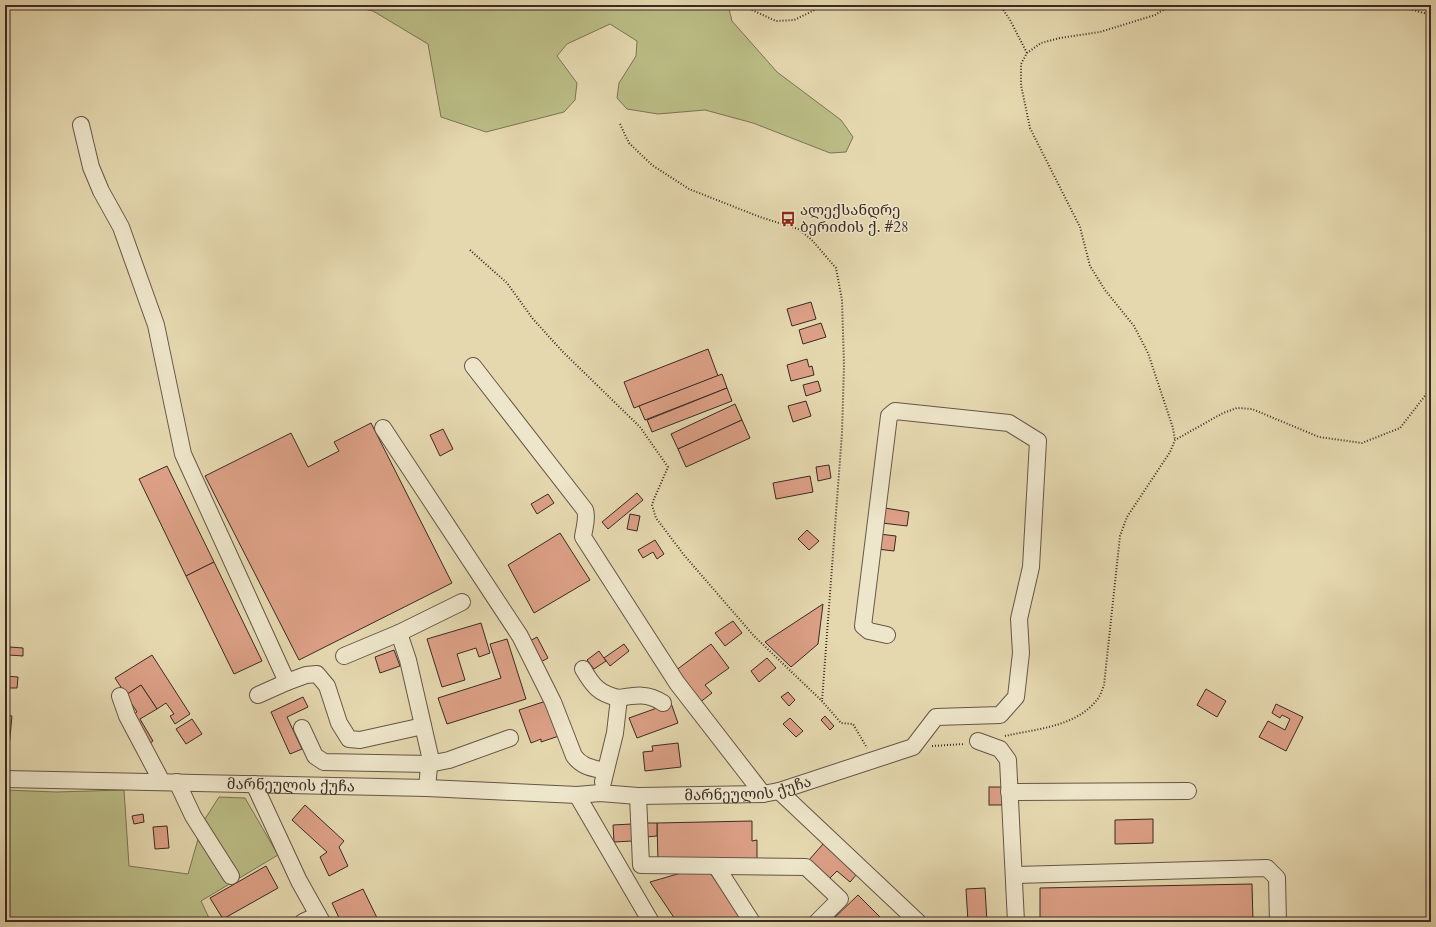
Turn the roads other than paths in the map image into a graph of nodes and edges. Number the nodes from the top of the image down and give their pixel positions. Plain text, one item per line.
1 (81, 125) dead end
2 (473, 366) dead end
3 (383, 428) dead end
4 (462, 602) dead end
5 (399, 633) junction
6 (887, 635) dead end
7 (344, 656) dead end
8 (583, 669) dead end
9 (287, 682) junction
10 (258, 695) dead end
11 (120, 696) dead end
12 (619, 698) junction
13 (663, 703) dead end
14 (423, 726) junction
15 (302, 728) dead end
16 (510, 738) dead end
17 (978, 741) road end
18 (429, 764) junction
19 (604, 771) junction
20 (5, 779) edge
21 (170, 782) junction
22 (254, 784) junction
23 (427, 788) junction
24 (779, 791) junction
25 (1188, 791) dead end
26 (1009, 792) junction
27 (600, 793) junction
28 (763, 794) junction
29 (576, 795) junction
30 (638, 796) junction
31 (716, 866) junction
32 (1014, 875) junction
33 (231, 876) dead end
34 (320, 918) edge
35 (303, 922) edge
36 (651, 922) edge
37 (752, 922) edge
38 (817, 922) edge
39 (918, 922) edge
40 (1016, 922) edge
41 (1278, 922) edge

1 - 9 street
2 - 28 street
3 - 19 street
4 - 5 street
5 - 7 street
5 - 14 street
6 - 24 street, მარნეულის ქუჩა
8 - 12 street
9 - 10 street
9 - 14 street
11 - 21 street
12 - 13 street
12 - 19 street
14 - 18 street
15 - 18 street
16 - 18 street
17 - 26 street
18 - 23 street
19 - 27 street
20 - 21 street, მარნეულის ქუჩა
21 - 22 street, მარნეულის ქუჩა
21 - 33 street
22 - 23 street, მარნეულის ქუჩა
22 - 34 street
23 - 29 street, მარნეულის ქუჩა
24 - 28 street, მარნეულის ქუჩა
24 - 39 street
25 - 26 street
26 - 32 street
27 - 29 street, მარნეულის ქუჩა
27 - 30 street, მარნეულის ქუჩა
28 - 30 street, მარნეულის ქუჩა
29 - 36 street
30 - 31 street
31 - 37 street
31 - 38 street
32 - 40 street
32 - 41 street
34 - 35 street

